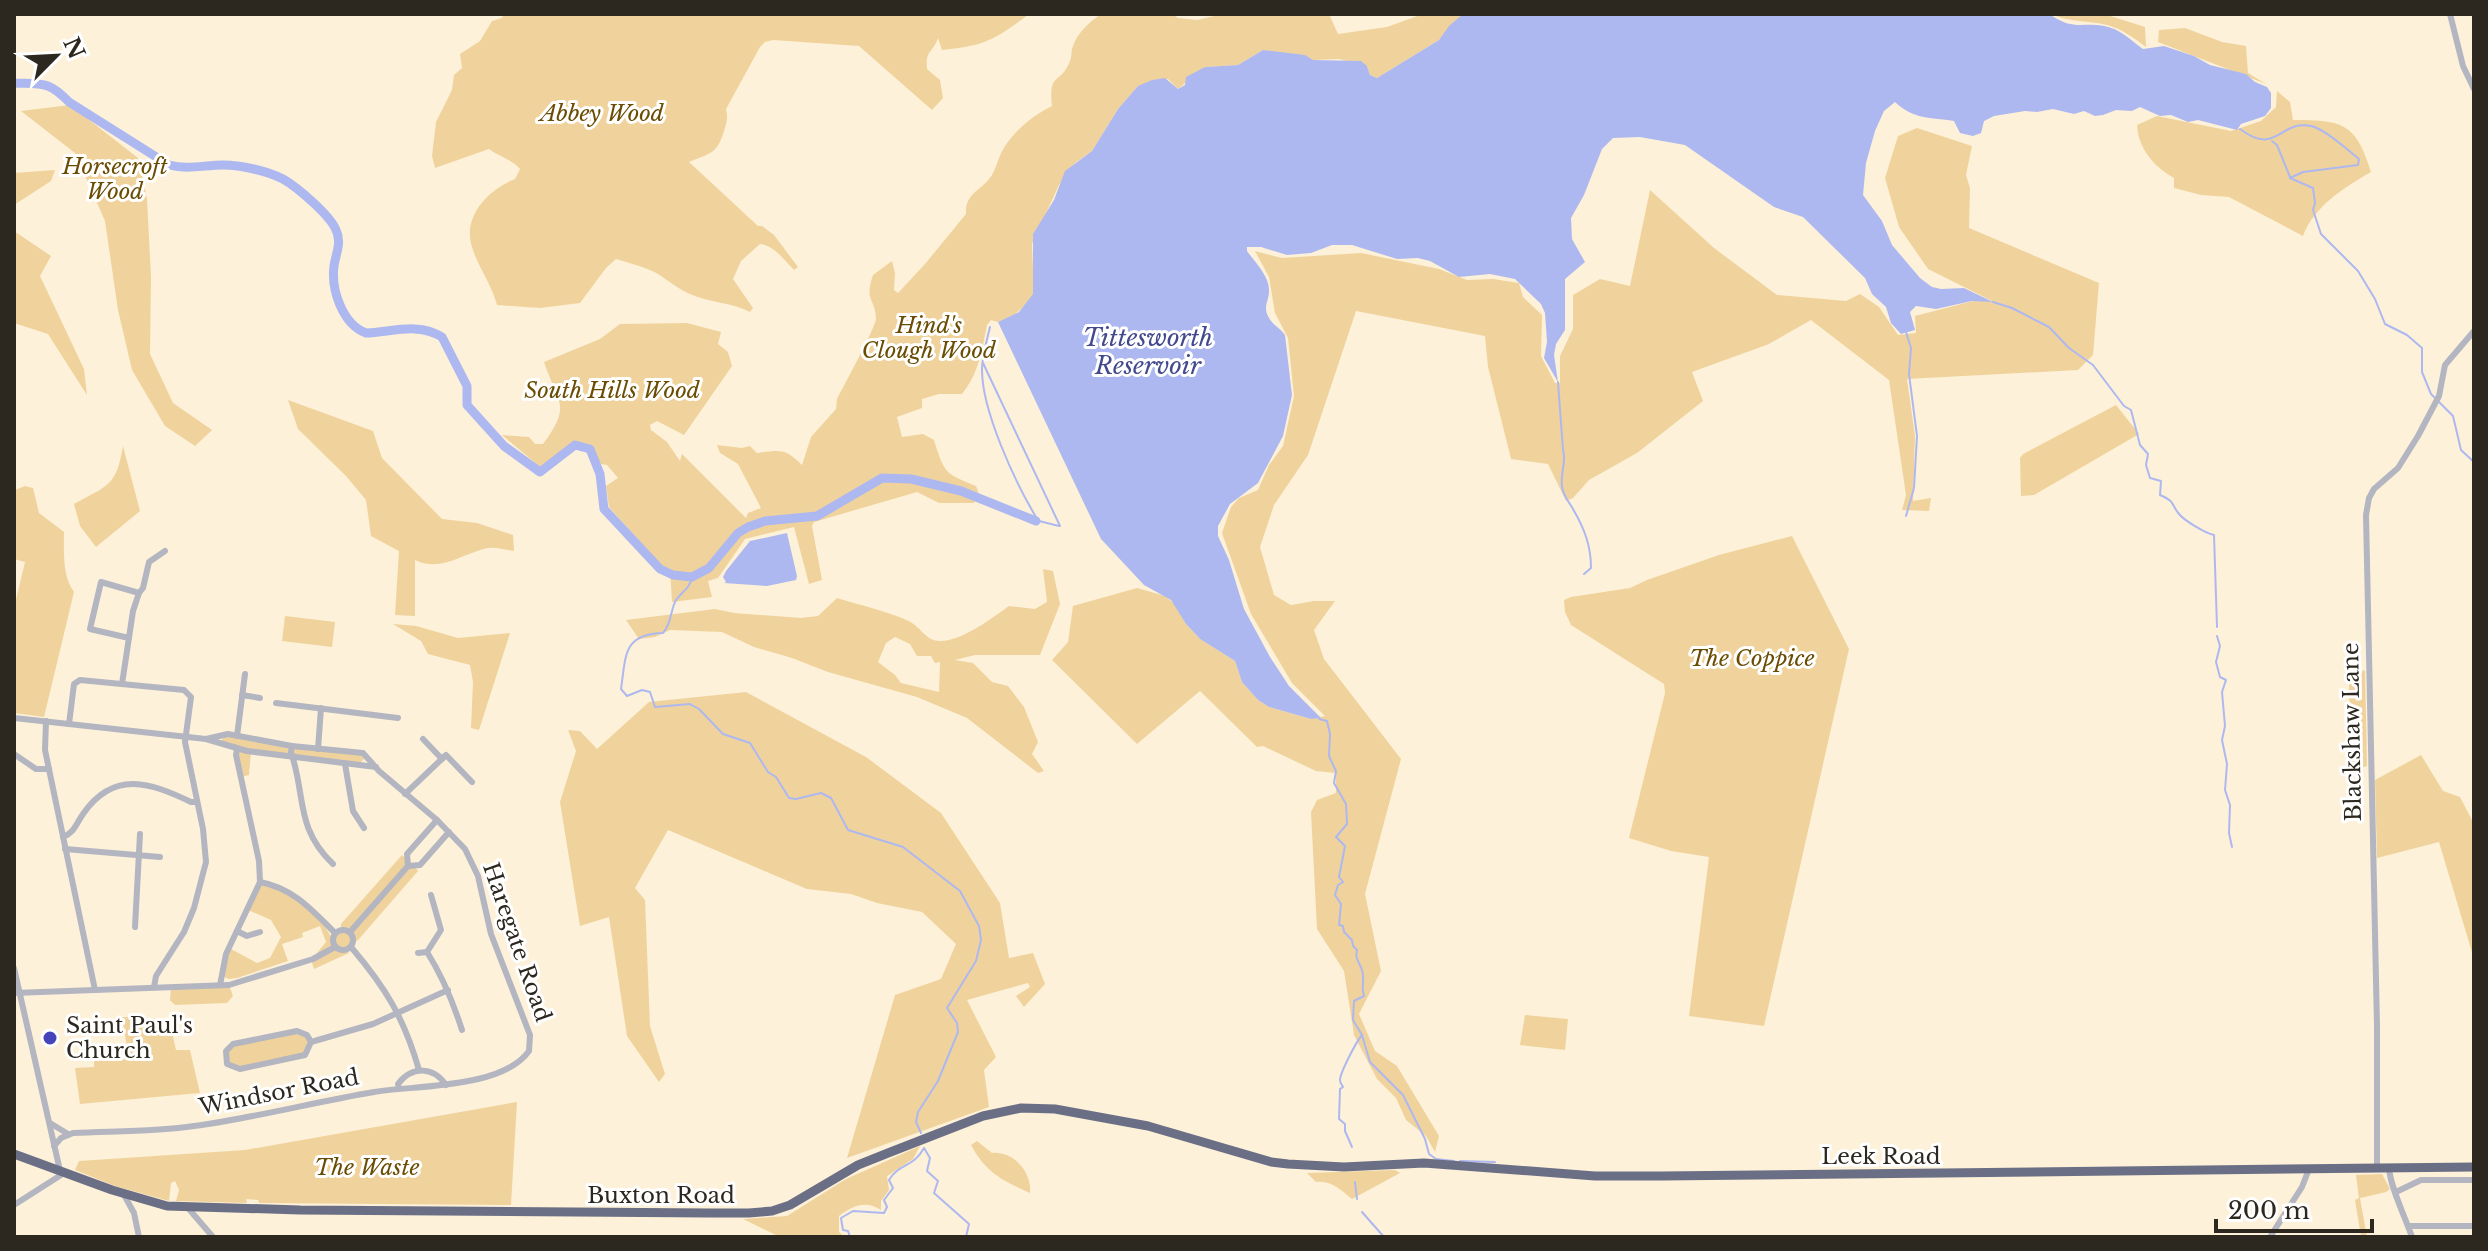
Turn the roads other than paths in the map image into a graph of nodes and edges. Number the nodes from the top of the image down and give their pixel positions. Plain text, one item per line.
1 (2450, 14) edge
2 (2474, 89) edge
3 (2474, 331) edge
4 (165, 551) dead end
5 (139, 593) junction
6 (129, 638) junction
7 (245, 674) dead end
8 (122, 684) junction
9 (242, 695) junction
10 (260, 698) dead end
11 (276, 703) dead end
12 (321, 708) junction
13 (14, 718) edge
14 (398, 718) dead end
15 (46, 721) junction
16 (69, 724) junction
17 (224, 735) junction
18 (185, 736) junction
19 (237, 736) junction
20 (206, 739) junction
21 (423, 739) dead end
22 (223, 745) junction
23 (292, 746) junction
24 (237, 749) junction
25 (318, 749) junction
26 (359, 752) junction
27 (14, 754) edge
28 (293, 758) junction
29 (442, 759) junction
30 (345, 764) junction
31 (358, 765) junction
32 (376, 767) junction
33 (49, 769) junction
34 (472, 782) dead end
35 (405, 794) junction
36 (197, 802) junction
37 (437, 820) junction
38 (364, 828) dead end
39 (449, 832) junction
40 (140, 834) dead end
41 (63, 837) junction
42 (65, 849) junction
43 (138, 855) junction
44 (160, 857) dead end
45 (333, 864) dead end
46 (408, 866) junction
47 (260, 882) junction
48 (431, 895) dead end
49 (135, 927) dead end
50 (237, 931) junction
51 (350, 932) junction
52 (335, 933) junction
53 (257, 934) dead end
54 (335, 947) junction
55 (351, 947) junction
56 (14, 968) edge
57 (220, 985) junction
58 (154, 987) junction
59 (95, 990) junction
60 (448, 990) junction
61 (17, 993) edge
62 (399, 1012) junction
63 (462, 1030) dead end
64 (311, 1042) junction
65 (513, 1066) joint
66 (419, 1070) junction
67 (446, 1085) junction
68 (399, 1089) junction
69 (50, 1123) junction
70 (68, 1134) junction
71 (54, 1146) junction
72 (14, 1154) edge
73 (1288, 1164) joint
74 (2474, 1167) edge
75 (2377, 1168) junction
76 (2389, 1168) junction
77 (2309, 1169) junction
78 (59, 1171) junction
79 (2474, 1180) edge
80 (2396, 1192) junction
81 (123, 1193) junction
82 (14, 1205) edge
83 (188, 1208) junction
84 (202, 1208) junction
85 (200, 1221) junction
86 (2409, 1226) junction
87 (2474, 1226) edge
88 (139, 1237) edge
89 (213, 1237) edge
90 (2270, 1237) edge
91 (2412, 1237) edge

1 - 2 street
3 - 75 street, Blackshaw Lane
4 - 5 street
5 - 6 street
5 - 6 street
6 - 8 street
7 - 9 street
8 - 16 street
8 - 18 street
9 - 10 street
9 - 19 street
11 - 12 street
12 - 14 street
12 - 25 street
13 - 15 street
15 - 16 street
15 - 33 street
16 - 18 street
17 - 19 street
17 - 20 street
17 - 22 street
18 - 20 street
18 - 36 street
19 - 23 street
20 - 22 street
21 - 29 street
22 - 24 street
23 - 25 street
23 - 28 street
24 - 28 street
24 - 47 street
25 - 26 street
26 - 31 street
26 - 32 street, Haregate Road
27 - 33 street
28 - 30 street
28 - 45 street
29 - 34 street
29 - 35 street
30 - 31 street
30 - 38 street
31 - 32 street
32 - 35 street, Haregate Road
33 - 41 street
35 - 37 street, Haregate Road
36 - 41 street
36 - 58 street
37 - 39 street, Haregate Road
37 - 46 street
39 - 46 street
39 - 65 street, Haregate Road
40 - 43 street
41 - 42 street
42 - 43 street
42 - 59 street
43 - 44 street
43 - 49 street
46 - 51 street
47 - 50 street
47 - 52 street
48 - 60 street
50 - 53 street
50 - 57 street
51 - 52 street
51 - 55 street
52 - 54 street
54 - 55 street
54 - 57 street
55 - 62 street
56 - 61 street
57 - 58 street
58 - 59 street
59 - 61 street
60 - 62 street
60 - 63 street
61 - 69 street
62 - 64 street
62 - 66 street
64 - 64 street
65 - 67 street, Windsor Road
66 - 67 street
66 - 68 street
67 - 68 street, Windsor Road
68 - 70 street, Windsor Road
69 - 70 street
69 - 71 street
70 - 71 street
71 - 78 street
72 - 78 highway, Buxton Road
73 - 77 highway, Leek Road
73 - 84 highway, Buxton Road
74 - 76 highway, Leek Road
75 - 76 highway, Leek Road
75 - 77 highway, Leek Road
76 - 80 street
77 - 90 street
78 - 81 highway, Buxton Road
78 - 82 street
79 - 80 street
80 - 86 street
81 - 83 highway, Buxton Road
81 - 88 street
83 - 84 highway, Buxton Road
83 - 85 street
84 - 85 street
85 - 89 street
86 - 87 street
86 - 91 street

